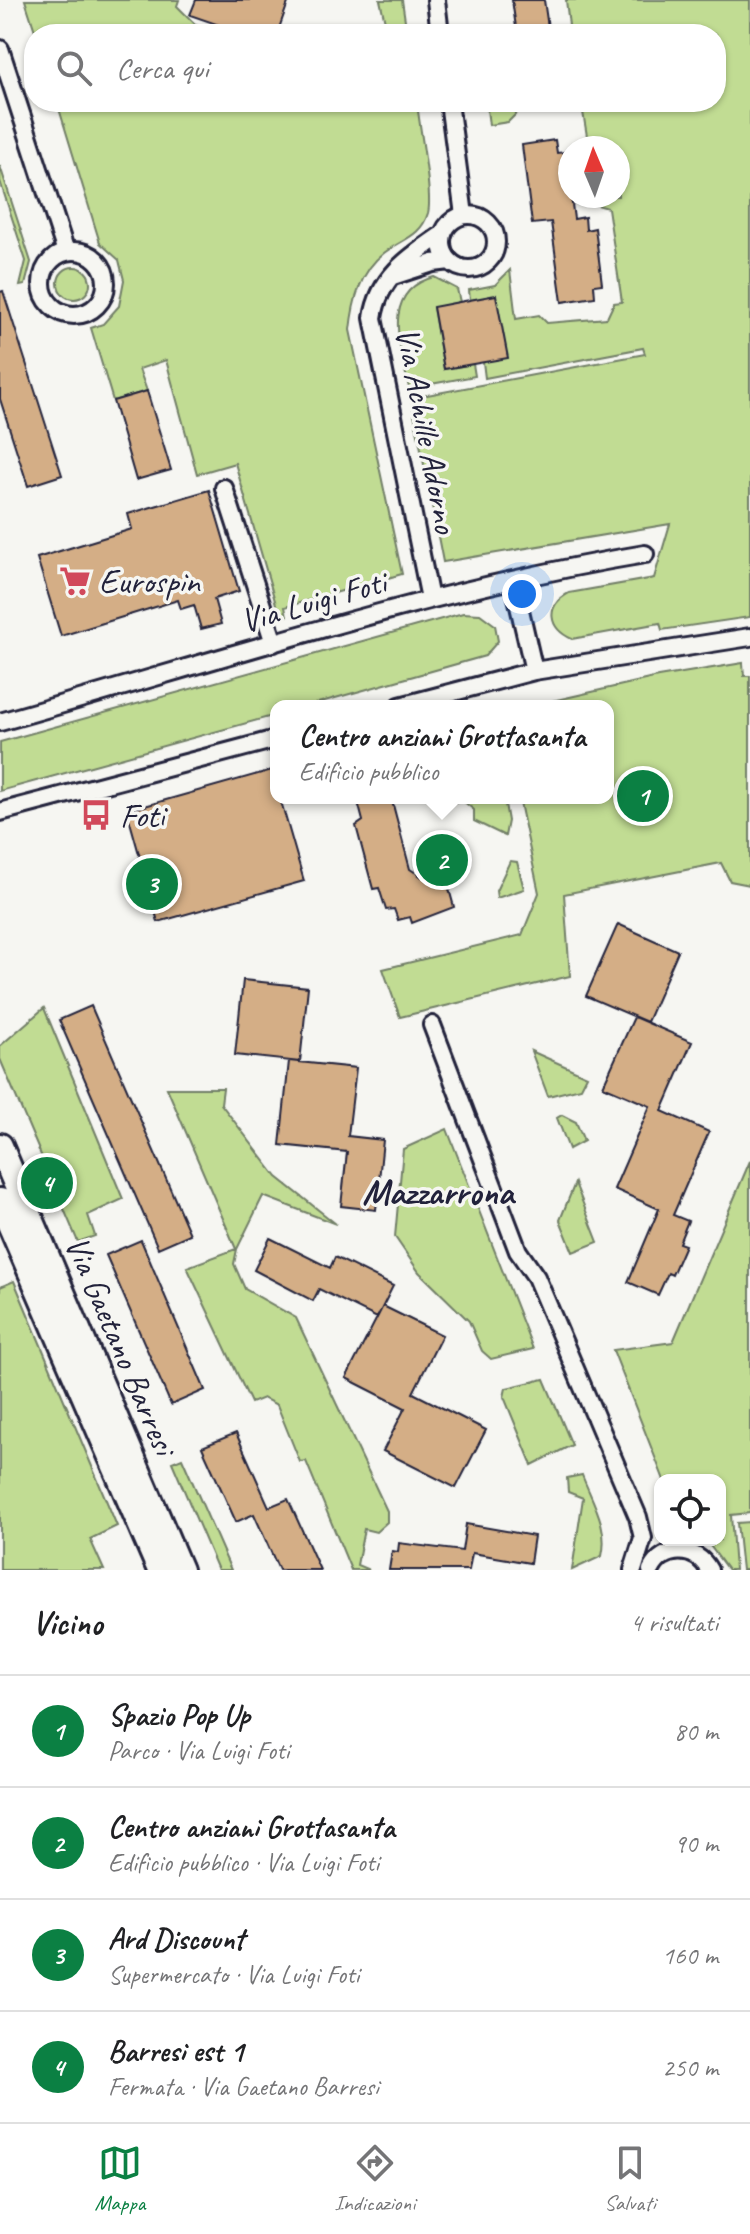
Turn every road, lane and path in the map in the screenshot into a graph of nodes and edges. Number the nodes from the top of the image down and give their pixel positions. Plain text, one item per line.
1 (436, 0) edge
2 (439, 24) edge
3 (0, 49) edge
4 (450, 112) edge
5 (464, 215) junction
6 (443, 234) junction
7 (66, 252) junction
8 (450, 261) junction
9 (392, 277) junction
10 (224, 488) dead end
11 (645, 554) dead end
12 (513, 580) junction
13 (430, 599) junction
14 (750, 637) edge
15 (274, 643) junction
16 (534, 671) junction
17 (423, 700) edge
18 (0, 722) edge
19 (270, 741) edge
20 (0, 812) edge
21 (432, 1025) dead end
22 (0, 1146) edge
23 (0, 1201) edge
24 (643, 1538) junction
25 (656, 1563) edge
26 (160, 1570) edge
27 (180, 1570) edge
28 (633, 1570) edge
29 (709, 1570) edge

1 - 2 street
3 - 7 street
4 - 5 street
5 - 6 street
5 - 8 street
6 - 8 street
6 - 9 street, Via Achille Adorno
7 - 7 street
8 - 9 street
9 - 13 street, Via Achille Adorno
10 - 15 street
11 - 12 street, Via Luigi Foti
12 - 13 street, Via Luigi Foti
12 - 16 street
13 - 15 street, Via Luigi Foti
14 - 16 street
15 - 18 street, Via Luigi Foti
16 - 17 street
19 - 20 street
21 - 24 street
22 - 27 street, Via Gaetano Barresi
23 - 26 street, Via Gaetano Barresi
24 - 25 street
24 - 28 street
25 - 29 street

